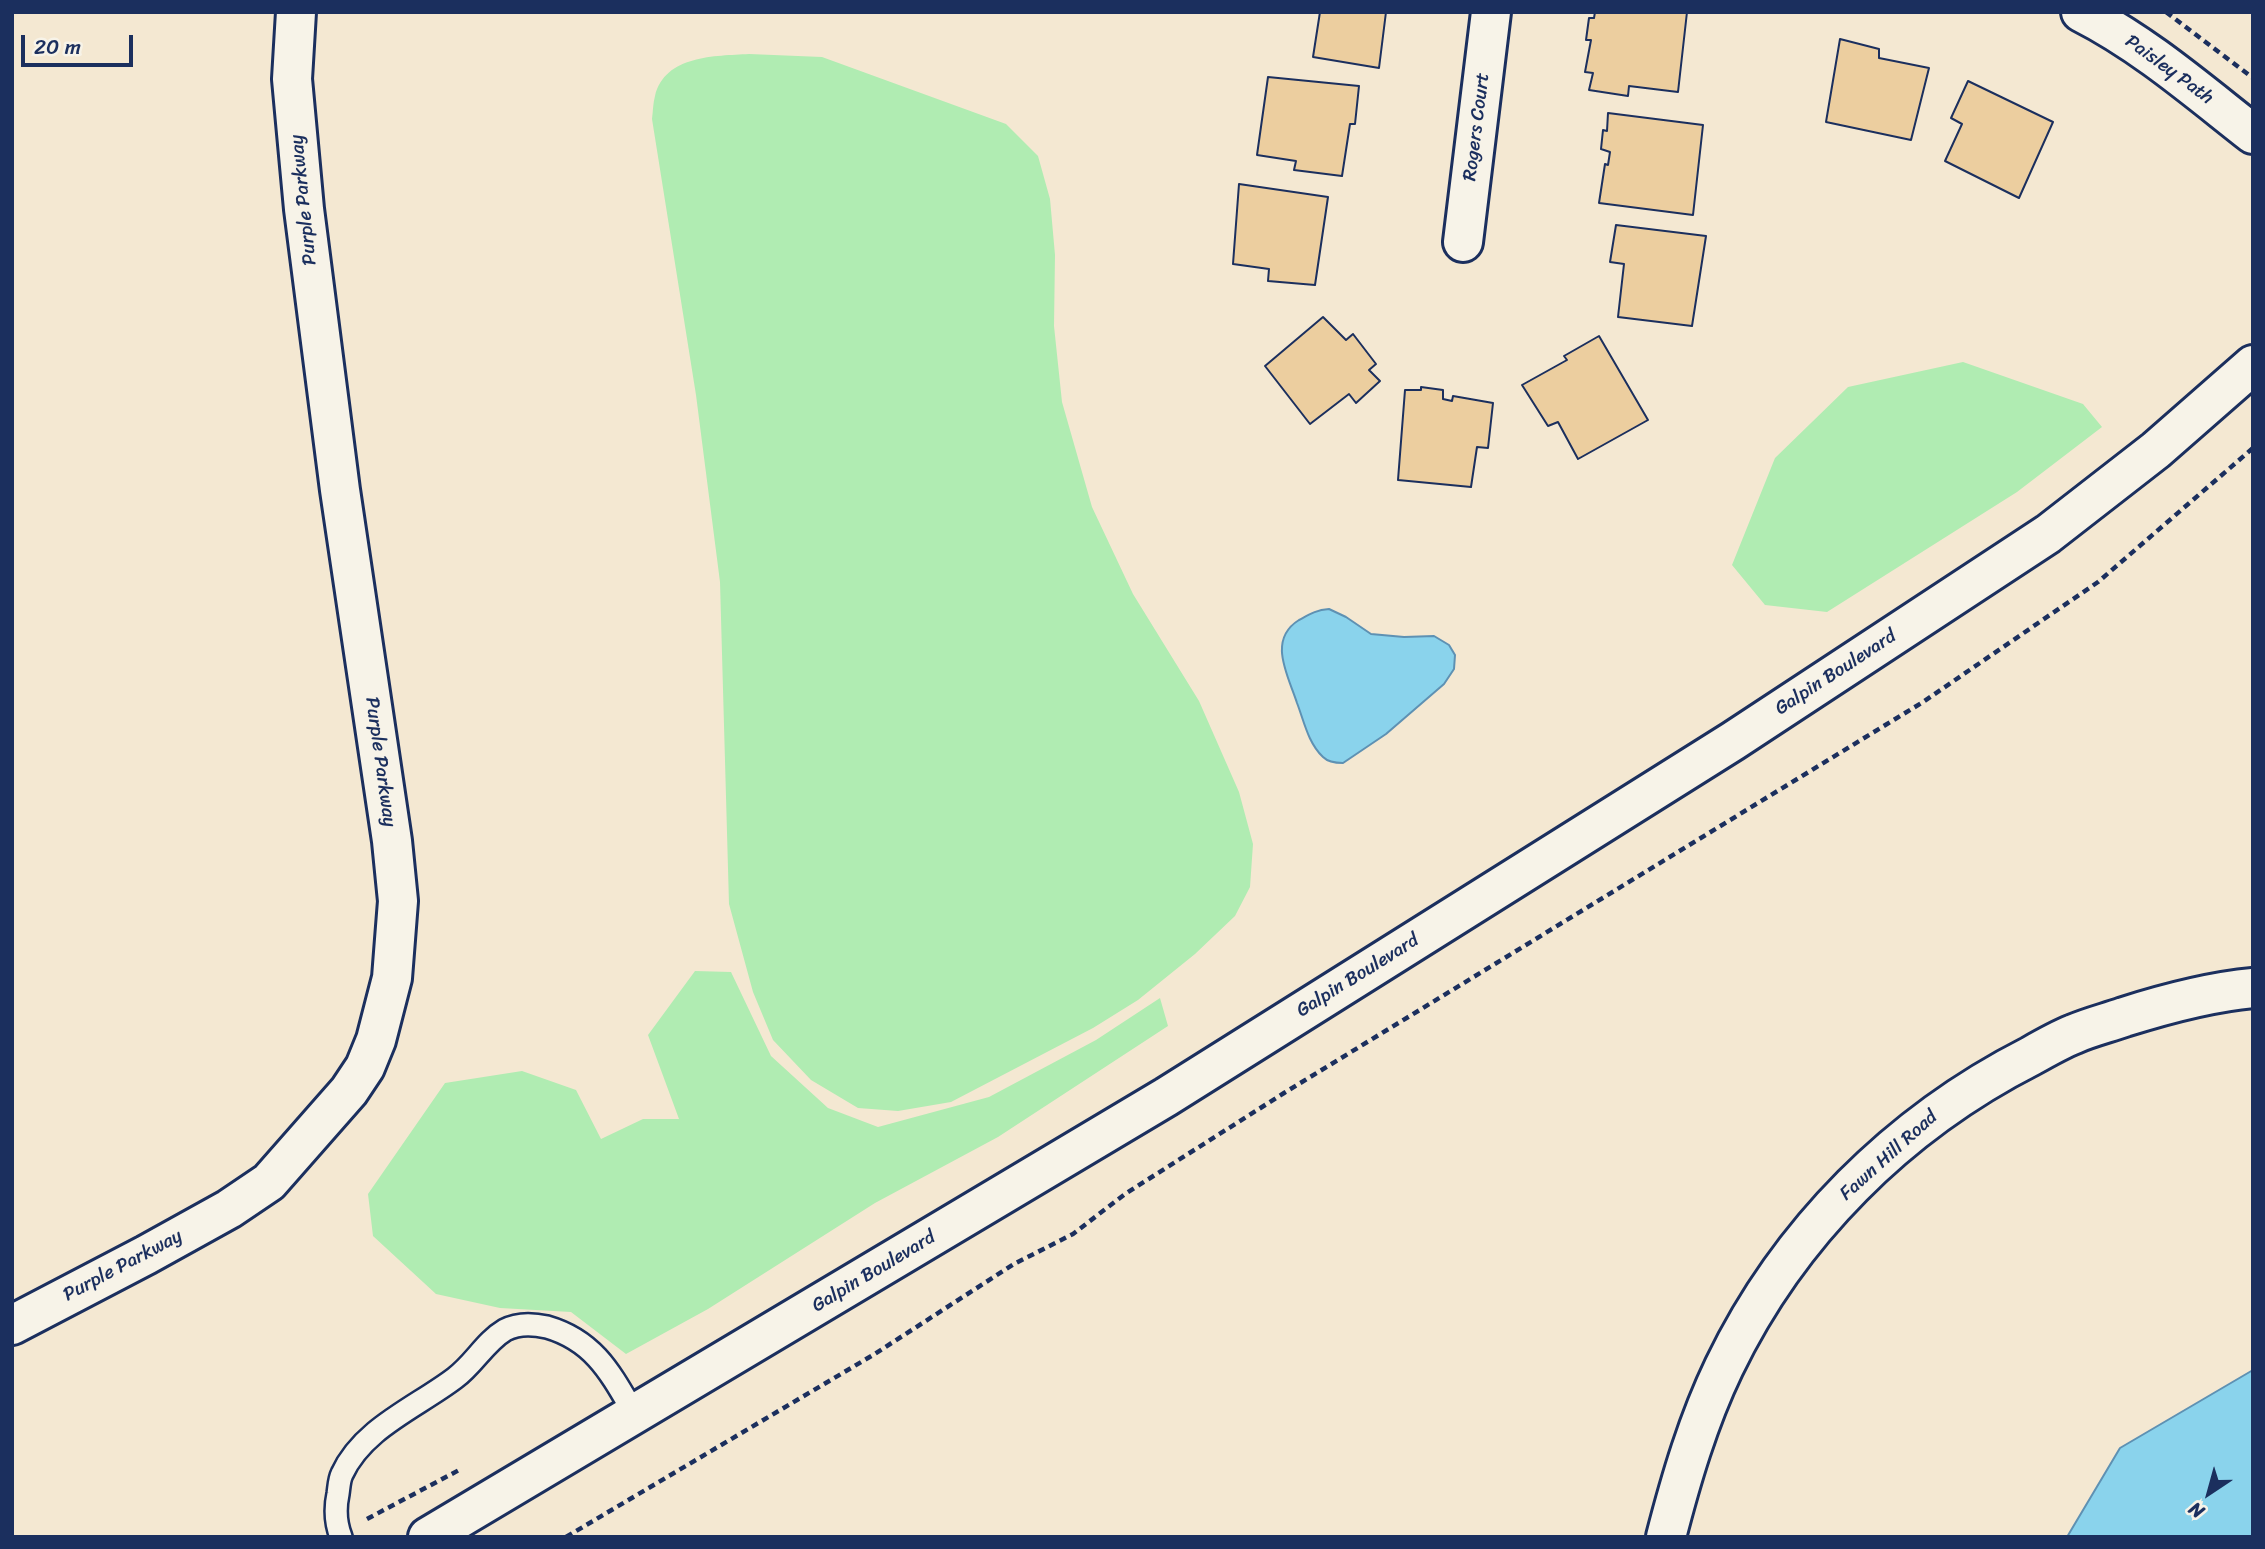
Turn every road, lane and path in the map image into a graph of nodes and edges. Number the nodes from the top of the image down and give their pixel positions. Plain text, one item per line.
1 (296, 12) edge
2 (1492, 12) edge
3 (2081, 12) edge
4 (2166, 12) edge
5 (2253, 78) edge
6 (2253, 134) edge
7 (1463, 242) dead end
8 (2253, 365) edge
9 (2253, 448) edge
10 (2253, 988) edge
11 (12, 1325) edge
12 (635, 1415) junction
13 (463, 1468) dead end
14 (340, 1534) edge
15 (428, 1537) edge
16 (566, 1537) edge
17 (1666, 1537) edge

1 - 11 street, Purple Parkway
2 - 7 street, Rogers Court
3 - 6 street, Paisley Path
4 - 5 path
8 - 12 street, Galpin Boulevard
9 - 16 path
10 - 17 street, Fawn Hill Road
12 - 14 lane
12 - 15 street, Galpin Boulevard
13 - 14 path

